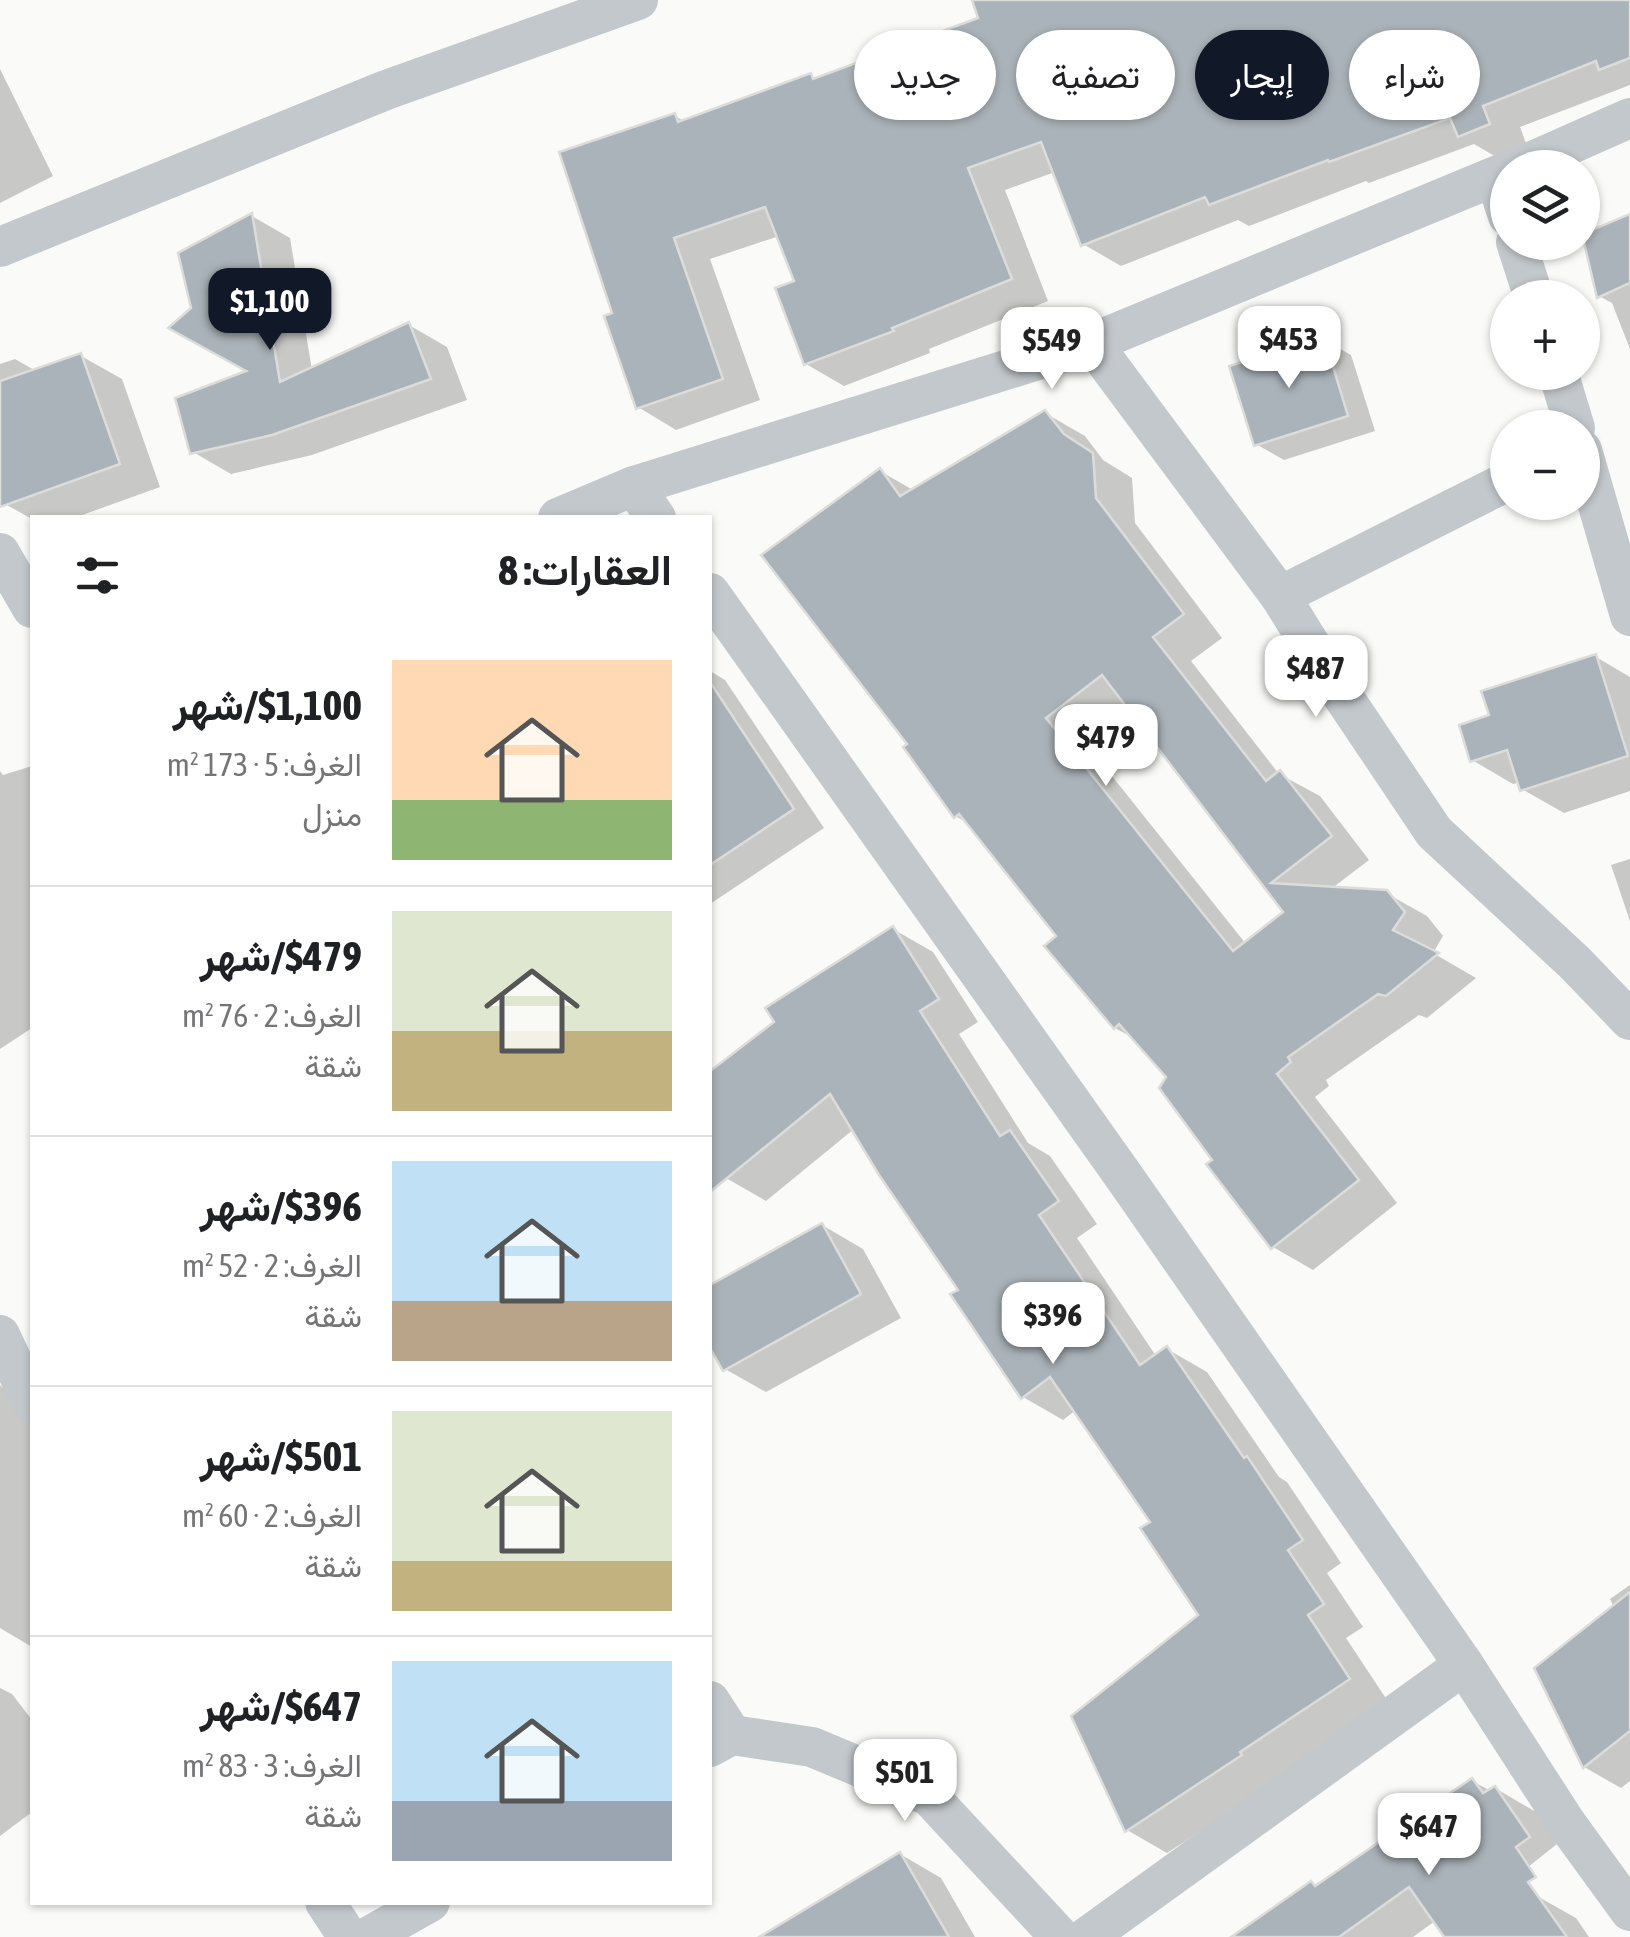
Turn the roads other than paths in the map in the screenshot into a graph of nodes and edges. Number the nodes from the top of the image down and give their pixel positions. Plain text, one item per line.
1 (638, 0) edge
2 (1630, 118) edge
3 (1557, 150) edge
4 (1490, 179) edge
5 (0, 247) edge
6 (1092, 343) junction
7 (1490, 490) edge
8 (645, 502) edge
9 (1600, 512) edge
10 (574, 515) edge
11 (0, 553) edge
12 (712, 596) edge
13 (1280, 596) junction
14 (30, 605) edge
15 (1630, 616) edge
16 (1630, 1020) edge
17 (0, 1335) edge
18 (30, 1399) edge
19 (1464, 1665) junction
20 (712, 1708) edge
21 (721, 1741) edge
22 (328, 1905) edge
23 (425, 1905) edge
24 (1630, 1911) edge
25 (348, 1937) edge
26 (368, 1937) edge
27 (1060, 1937) edge
28 (1087, 1937) edge

1 - 5 street
2 - 3 street
4 - 6 street
6 - 8 street
6 - 13 street
7 - 13 street
8 - 10 street
9 - 15 street
11 - 14 street
12 - 19 street
13 - 16 street
17 - 18 street
19 - 24 street
19 - 28 street
20 - 21 street
21 - 27 street
22 - 25 street
23 - 26 street

